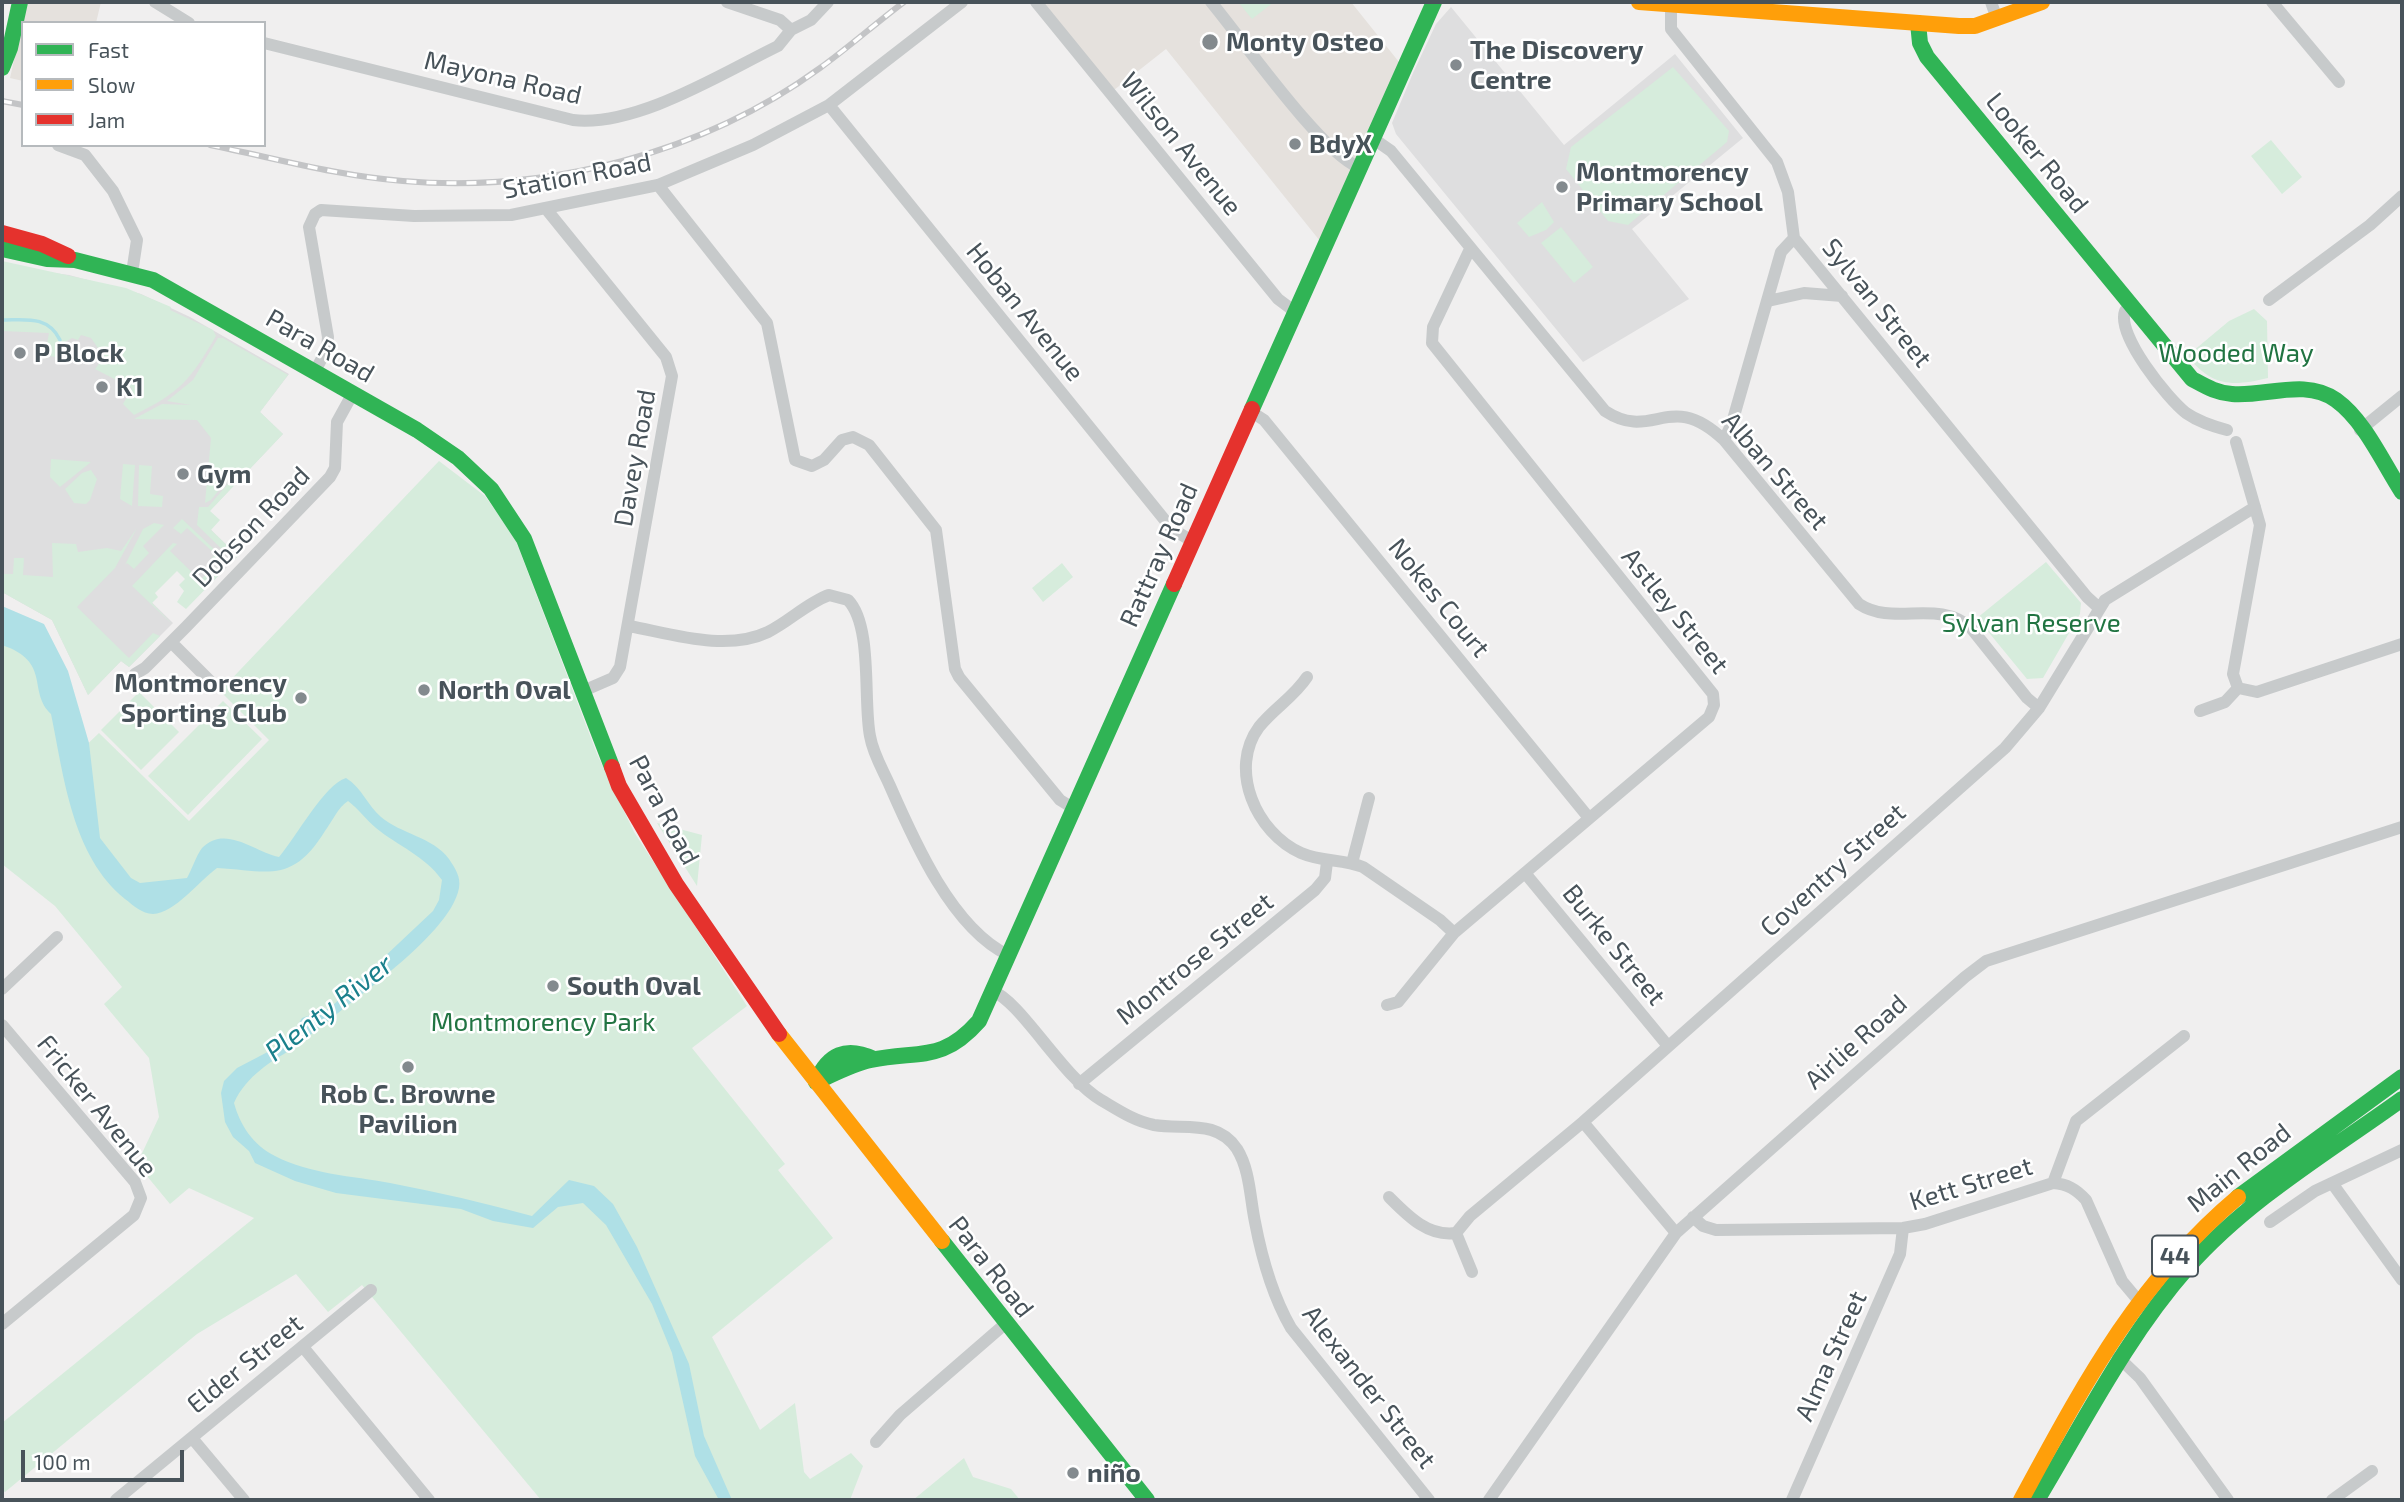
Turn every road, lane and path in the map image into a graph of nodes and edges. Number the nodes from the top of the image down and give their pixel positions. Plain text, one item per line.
1 (10, 2) edge
2 (20, 2) edge
3 (155, 2) edge
4 (727, 2) edge
5 (828, 2) edge
6 (962, 2) edge
7 (1036, 2) edge
8 (1211, 2) edge
9 (1434, 2) edge
10 (1639, 2) edge
11 (1991, 2) edge
12 (2042, 2) edge
13 (2272, 2) edge
14 (1671, 5) junction
15 (1997, 19) junction
16 (185, 21) edge
17 (1918, 23) junction
18 (791, 30) junction
19 (2, 31) edge
20 (266, 43) edge
21 (2, 68) edge
22 (2339, 82) dead end
23 (829, 105) junction
24 (1371, 137) junction
25 (63, 147) edge
26 (1358, 167) junction
27 (658, 185) junction
28 (2402, 196) edge
29 (547, 210) junction
30 (2, 233) edge
31 (1794, 238) junction
32 (2, 249) edge
33 (1470, 249) junction
34 (75, 260) junction
35 (132, 274) junction
36 (1842, 296) junction
37 (2269, 300) dead end
38 (1768, 302) junction
39 (2131, 307) junction
40 (1294, 311) junction
41 (315, 372) junction
42 (353, 393) junction
43 (2402, 396) edge
44 (1250, 411) junction
45 (2227, 430) dead end
46 (2360, 430) junction
47 (1724, 440) junction
48 (2236, 442) dead end
49 (2402, 492) edge
50 (2255, 508) junction
51 (1192, 541) junction
52 (2098, 607) junction
53 (629, 626) junction
54 (170, 642) junction
55 (2402, 644) edge
56 (135, 674) dead end
57 (1307, 677) dead end
58 (212, 682) dead end
59 (2238, 688) junction
60 (583, 691) junction
61 (2039, 708) junction
62 (2200, 711) dead end
63 (1370, 798) dead end
64 (1073, 808) junction
65 (1589, 818) junction
66 (2402, 827) edge
67 (1327, 862) junction
68 (1352, 863) junction
69 (1525, 873) junction
70 (1454, 933) junction
71 (57, 937) dead end
72 (1007, 956) junction
73 (2, 989) edge
74 (992, 991) junction
75 (1387, 1005) dead end
76 (2, 1026) edge
77 (2184, 1036) dead end
78 (1668, 1046) junction
79 (2402, 1077) edge
80 (816, 1082) junction
81 (1079, 1084) junction
82 (2402, 1099) edge
83 (1583, 1122) junction
84 (2402, 1150) edge
85 (2053, 1183) junction
86 (2332, 1183) junction
87 (1389, 1197) dead end
88 (1693, 1217) junction
89 (2270, 1222) dead end
90 (1903, 1228) junction
91 (1456, 1233) junction
92 (1676, 1233) junction
93 (1472, 1272) dead end
94 (2402, 1280) edge
95 (372, 1290) dead end
96 (2138, 1303) junction
97 (2152, 1313) junction
98 (2, 1324) edge
99 (1005, 1324) junction
100 (303, 1347) junction
101 (2108, 1350) junction
102 (2122, 1359) junction
103 (192, 1438) junction
104 (876, 1442) dead end
105 (2372, 1471) dead end
106 (116, 1500) edge
107 (244, 1500) edge
108 (429, 1500) edge
109 (1147, 1500) edge
110 (1429, 1500) edge
111 (1489, 1500) edge
112 (1792, 1500) edge
113 (2021, 1500) edge
114 (2038, 1500) edge
115 (2228, 1500) edge
116 (2332, 1500) edge

1 - 19 main road
2 - 21 main road
3 - 16 street
4 - 18 street
5 - 18 street, Mayona Road
6 - 23 street, Station Road
7 - 40 street, Wilson Avenue
8 - 26 street
9 - 24 main road, Rattray Road
10 - 14 main road
11 - 15 street
12 - 15 main road
13 - 22 street
14 - 17 main road
14 - 31 street, Sylvan Street
15 - 17 main road
17 - 39 main road, Looker Road
18 - 20 street, Mayona Road
23 - 27 street, Station Road
23 - 51 street, Hoban Avenue
24 - 26 main road, Rattray Road
24 - 33 street, Alban Street
25 - 35 street
26 - 40 main road, Rattray Road
27 - 29 street, Station Road
27 - 64 street
28 - 37 street
29 - 41 street, Station Road
29 - 53 street, Davey Road
30 - 34 main road, Para Road
31 - 36 street, Sylvan Street
31 - 38 street
32 - 34 main road, Para Road
33 - 47 street, Alban Street
33 - 65 street, Astley Street
34 - 35 main road, Para Road
35 - 41 main road, Para Road
36 - 38 street
36 - 52 street, Sylvan Street
38 - 47 street
39 - 45 street
39 - 46 main road, Looker Road
40 - 44 main road, Rattray Road
41 - 42 main road, Para Road
42 - 54 street, Dobson Road
42 - 60 main road, Para Road
43 - 46 street
44 - 51 main road, Rattray Road
44 - 65 street, Nokes Court
46 - 49 main road, Looker Road
47 - 61 street, Alban Street
48 - 50 street
50 - 52 street, Coventry Street
50 - 59 street
51 - 64 main road, Rattray Road
52 - 61 street, Coventry Street
53 - 60 street, Davey Road
53 - 72 street
54 - 56 street, Dobson Road
54 - 58 street
55 - 59 street
57 - 67 street
59 - 62 street
60 - 80 main road, Para Road
61 - 78 street, Coventry Street
63 - 68 street
64 - 72 main road, Rattray Road
65 - 69 street, Astley Street
66 - 88 street, Airlie Road
67 - 68 street
67 - 81 street, Montrose Street
68 - 70 street
69 - 70 street, Astley Street
69 - 78 street, Burke Street
70 - 75 street, Astley Street
71 - 73 street
72 - 74 main road, Rattray Road
74 - 80 main road, Rattray Road
74 - 81 street, Alexander Street
76 - 98 street, Fricker Avenue
77 - 85 street
78 - 83 street, Coventry Street
79 - 96 main road, Main Road / 44
80 - 99 main road, Para Road
81 - 110 street, Alexander Street
82 - 97 main road, Main Road / 44
83 - 91 street, Coventry Street
83 - 92 street
84 - 86 street
85 - 90 street, Kett Street
85 - 96 street, Kett Street
86 - 89 street
86 - 94 street
87 - 91 street
88 - 90 street, Kett Street
88 - 92 street, Airlie Road
90 - 112 street, Alma Street
91 - 93 street
92 - 111 street, Airlie Road
95 - 100 street, Elder Street
96 - 97 street, Kett Street
96 - 101 main road, Main Road / 44
97 - 102 main road, Main Road / 44
99 - 104 street
99 - 109 main road, Para Road
100 - 103 street, Elder Street
100 - 108 street
101 - 102 street
101 - 113 main road, Main Road / 44
102 - 114 main road, Main Road / 44
102 - 115 street
103 - 106 street, Elder Street
103 - 107 street
105 - 116 street

